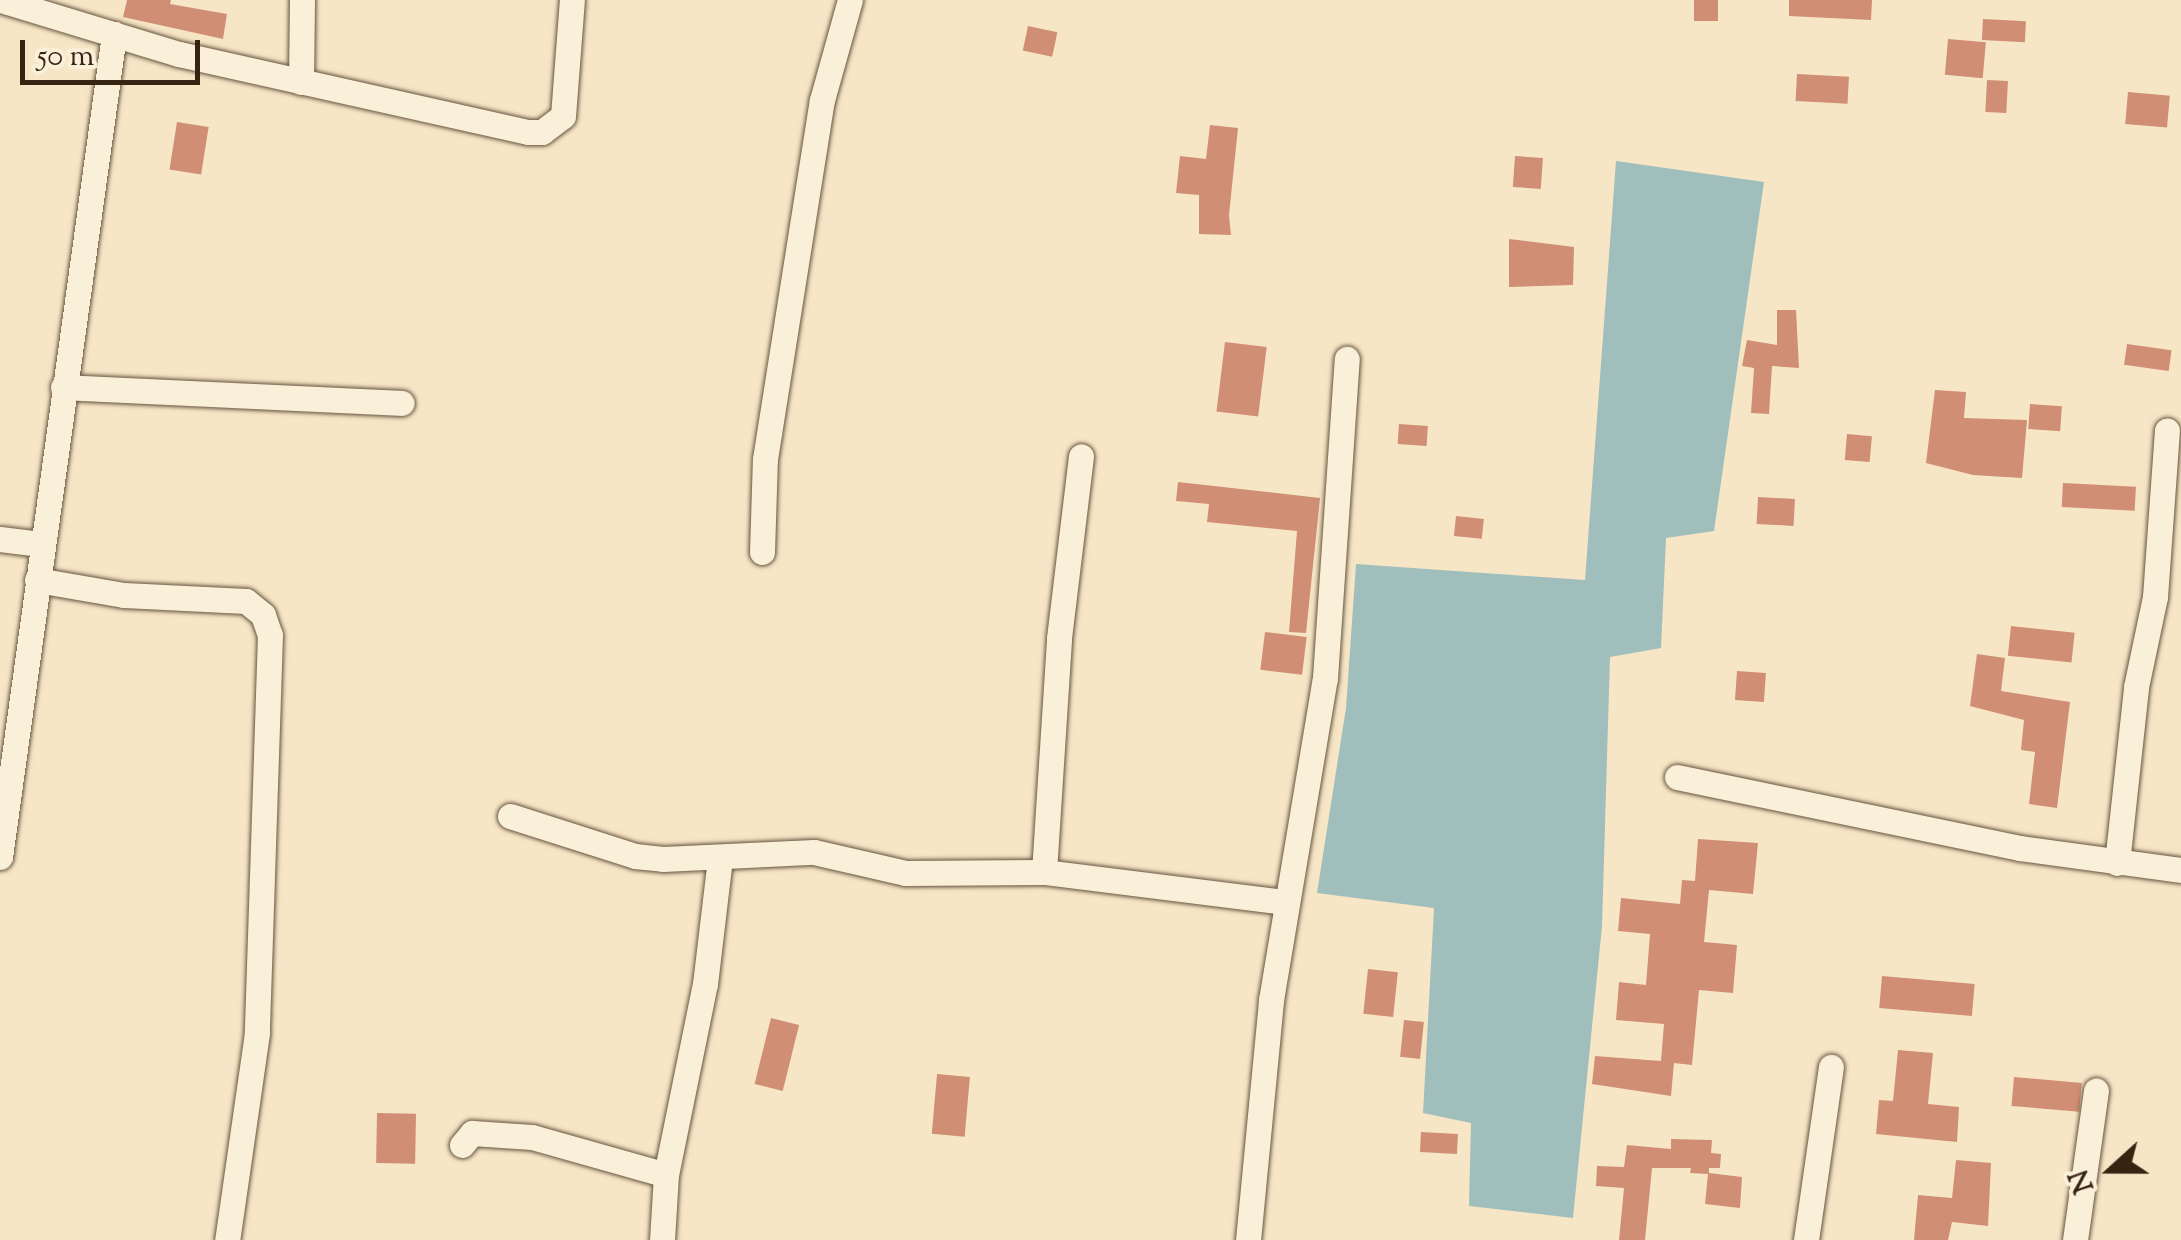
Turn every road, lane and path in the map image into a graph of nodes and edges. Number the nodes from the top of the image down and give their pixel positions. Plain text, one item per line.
1 (302, 0) edge
2 (572, 0) edge
3 (850, 0) edge
4 (18, 2) edge
5 (114, 34) junction
6 (301, 82) junction
7 (1347, 359) dead end
8 (63, 388) junction
9 (402, 403) dead end
10 (2167, 430) dead end
11 (1081, 456) dead end
12 (0, 539) edge
13 (40, 544) junction
14 (762, 552) dead end
15 (37, 580) junction
16 (1677, 777) dead end
17 (510, 816) dead end
18 (0, 857) edge
19 (720, 858) junction
20 (2118, 863) junction
21 (2181, 870) edge
22 (1044, 872) junction
23 (1286, 902) junction
24 (1831, 1067) dead end
25 (2096, 1090) dead end
26 (462, 1146) dead end
27 (666, 1175) junction
28 (227, 1240) edge
29 (662, 1240) edge
30 (1248, 1240) edge
31 (1806, 1240) edge
32 (2075, 1240) edge

1 - 6 street
2 - 6 street
3 - 14 street
4 - 5 street
5 - 6 street
5 - 8 street
7 - 23 street
8 - 9 street
8 - 13 street
10 - 20 street
11 - 22 street
12 - 13 street
13 - 15 street
15 - 18 street
15 - 28 street
16 - 20 street
17 - 19 street
19 - 22 street
19 - 27 street
20 - 21 street
22 - 23 street
23 - 30 street
24 - 31 street
25 - 32 street
26 - 27 street
27 - 29 street

